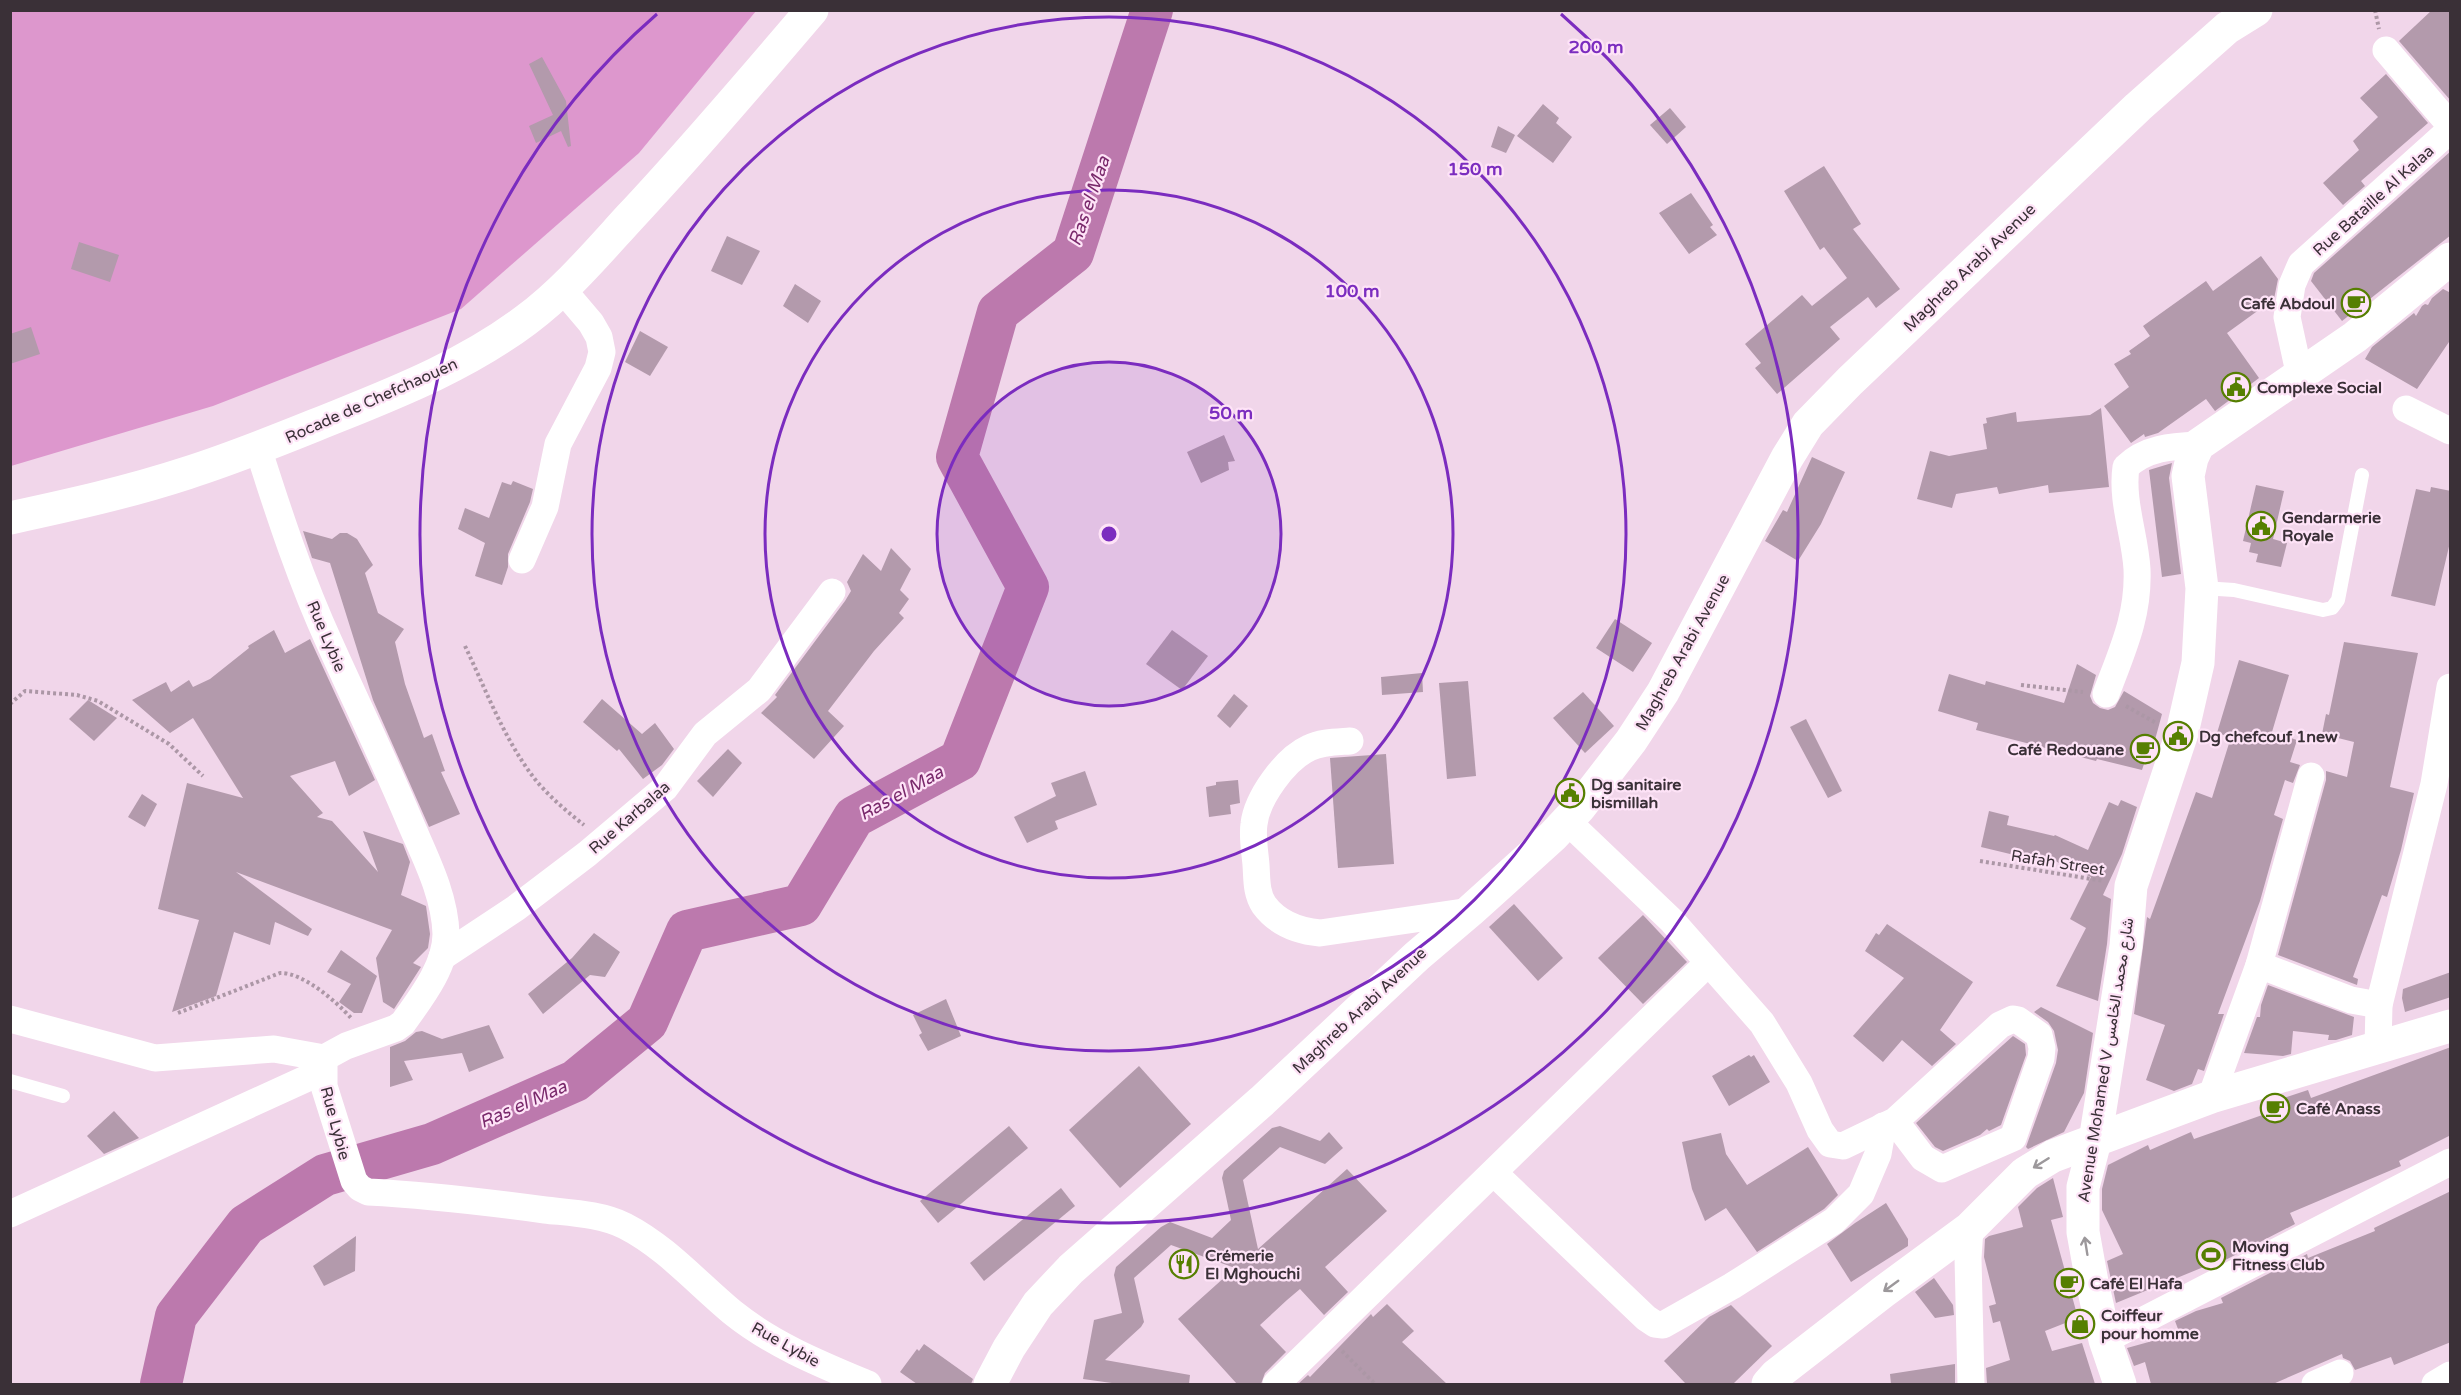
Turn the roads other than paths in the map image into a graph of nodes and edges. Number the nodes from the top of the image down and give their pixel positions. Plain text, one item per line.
1 (812, 10) edge
2 (2256, 10) edge
3 (2386, 50) dead end
4 (2451, 125) edge
5 (2451, 130) edge
6 (2451, 259) edge
7 (563, 290) junction
8 (2300, 377) junction
9 (2406, 409) dead end
10 (2451, 431) edge
11 (2198, 445) junction
12 (258, 448) junction
13 (2362, 475) dead end
14 (10, 518) edge
15 (522, 560) dead end
16 (2202, 588) junction
17 (832, 592) dead end
18 (2451, 687) edge
19 (2106, 694) road end
20 (1350, 741) dead end
21 (2311, 776) dead end
22 (1567, 821) junction
23 (1470, 911) junction
24 (442, 957) junction
25 (1708, 963) junction
26 (2259, 965) junction
27 (2379, 1005) junction
28 (10, 1018) edge
29 (2451, 1026) edge
30 (2378, 1047) junction
31 (324, 1072) junction
32 (10, 1081) edge
33 (63, 1096) dead end
34 (2211, 1097) junction
35 (1889, 1123) junction
36 (2095, 1141) junction
37 (2451, 1162) edge
38 (1494, 1173) junction
39 (10, 1214) edge
40 (1970, 1228) junction
41 (2105, 1340) junction
42 (2340, 1372) dead end
43 (2451, 1374) edge
44 (868, 1384) edge
45 (990, 1384) edge
46 (1276, 1384) edge
47 (1768, 1384) edge
48 (1971, 1384) edge
49 (2120, 1384) edge
50 (2315, 1384) edge
51 (2435, 1384) edge

1 - 7 street, Rocade de Chefchaouen
2 - 22 street, Maghreb Arabi Avenue
3 - 4 street
5 - 8 street, Rue Bataille Al Kalaa
6 - 8 street
7 - 12 street, Rocade de Chefchaouen
7 - 15 street
8 - 11 street
9 - 10 street
11 - 16 street, Avenue Mohamed V شارع محمد الخامس
11 - 19 street
12 - 14 street, Rocade de Chefchaouen
12 - 24 street, Rue Lybie
13 - 16 lane
16 - 36 street, Avenue Mohamed V شارع محمد الخامس
17 - 24 street, Rue Karbalaa
18 - 27 street
20 - 23 street
21 - 26 street
22 - 23 street, Maghreb Arabi Avenue
22 - 25 street
23 - 45 street, Maghreb Arabi Avenue
24 - 31 street, Rue Lybie
25 - 35 street
25 - 38 street
26 - 27 street
26 - 34 street
27 - 30 street
28 - 31 street
29 - 30 street
30 - 34 street
31 - 39 street
31 - 44 street, Rue Lybie
32 - 33 lane
34 - 36 street
35 - 35 street
35 - 38 street
36 -> 40 street
41 -> 36 street, Avenue Mohamed V شارع محمد الخامس
37 - 41 street
38 - 46 street
40 -> 47 street
40 - 48 street
41 - 49 street, Avenue Mohamed V شارع محمد الخامس
42 - 50 street
43 - 51 street

